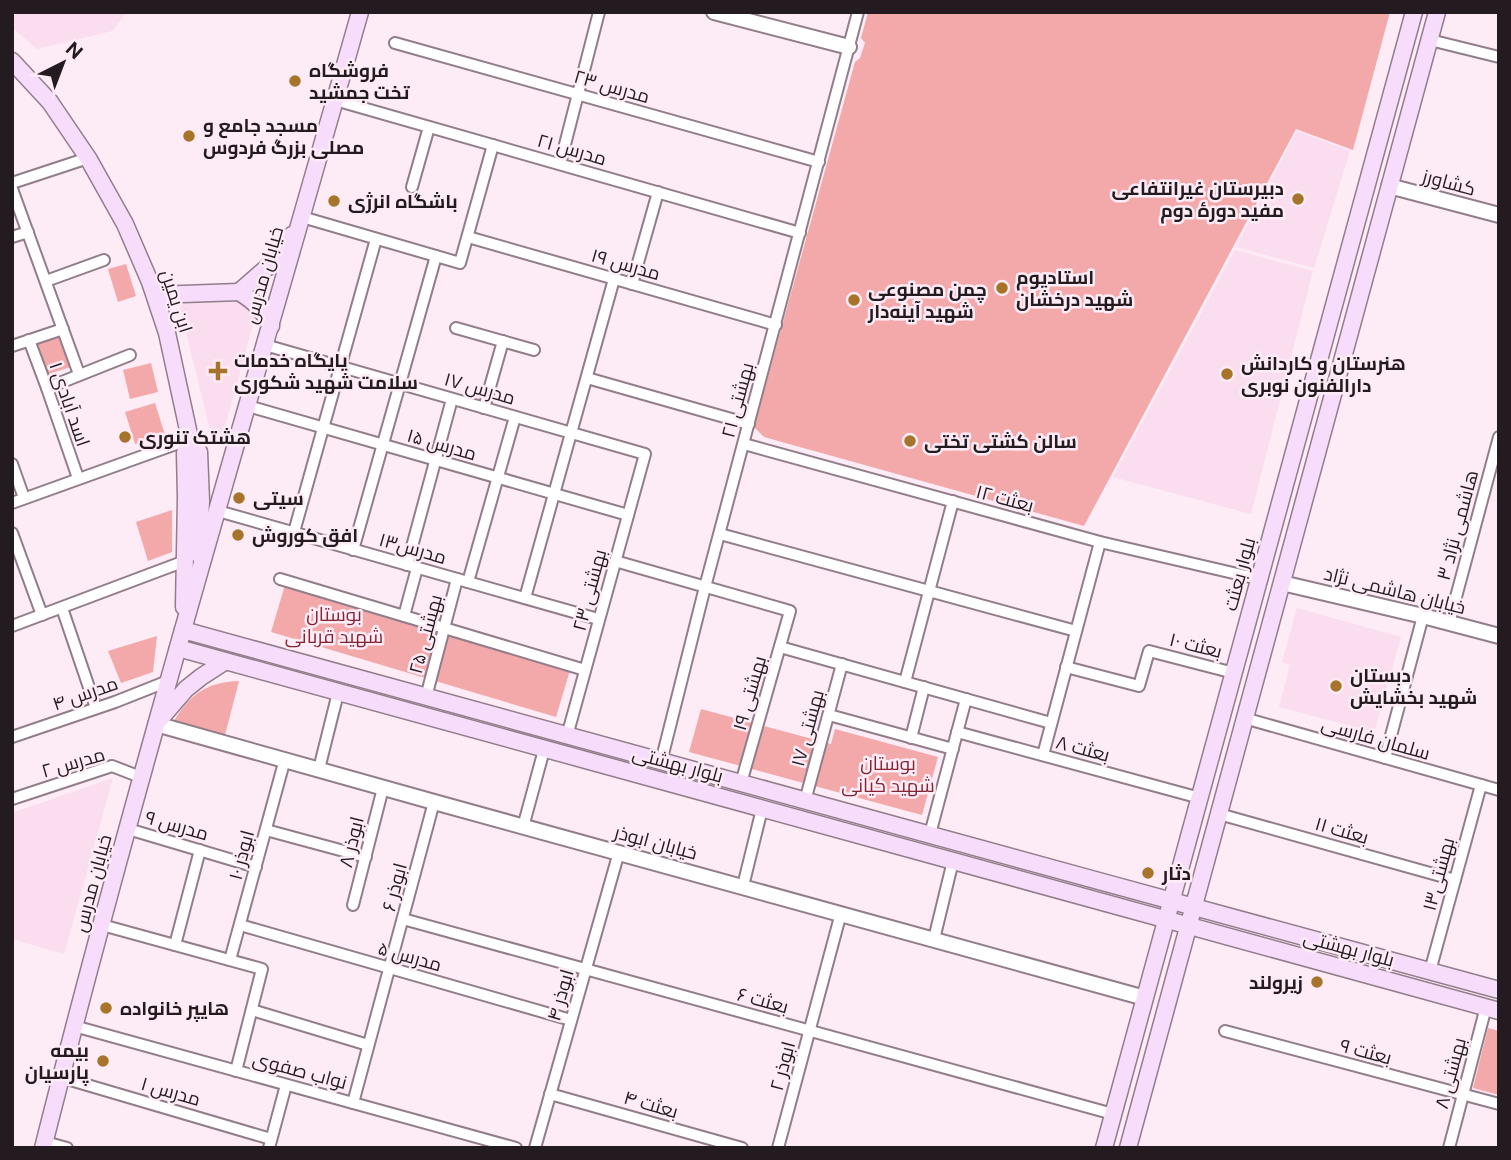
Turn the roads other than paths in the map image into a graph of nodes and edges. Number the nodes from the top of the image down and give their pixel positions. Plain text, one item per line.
1 (359, 12) edge
2 (599, 12) edge
3 (713, 12) edge
4 (858, 12) edge
5 (1414, 12) edge
6 (1437, 12) edge
7 (1430, 40) junction
8 (395, 43) dead end
9 (849, 47) junction
10 (1499, 57) edge
11 (12, 61) edge
12 (578, 94) junction
13 (335, 100) junction
14 (429, 127) junction
15 (494, 145) junction
16 (89, 158) junction
17 (819, 162) junction
18 (560, 164) junction
19 (1368, 180) junction
20 (12, 183) edge
21 (1390, 186) junction
22 (412, 187) dead end
23 (12, 188) edge
24 (658, 192) junction
25 (1499, 215) edge
26 (302, 218) junction
27 (28, 232) junction
28 (800, 233) junction
29 (12, 237) edge
30 (468, 237) junction
31 (376, 239) junction
32 (436, 256) junction
33 (104, 260) dead end
34 (614, 279) junction
35 (46, 281) junction
36 (632, 284) junction
37 (239, 292) junction
38 (155, 295) junction
39 (776, 325) junction
40 (271, 326) junction
41 (456, 328) dead end
42 (63, 329) junction
43 (29, 341) junction
44 (503, 341) junction
45 (265, 345) junction
46 (12, 346) edge
47 (534, 350) dead end
48 (130, 355) dead end
49 (340, 367) junction
50 (79, 374) junction
51 (587, 378) junction
52 (400, 384) junction
53 (47, 388) junction
54 (452, 399) junction
55 (248, 406) junction
56 (484, 408) junction
57 (515, 417) junction
58 (749, 424) junction
59 (323, 428) junction
60 (571, 433) junction
61 (1499, 436) edge
62 (190, 439) junction
63 (744, 443) junction
64 (383, 445) junction
65 (645, 454) joint
66 (436, 460) junction
67 (12, 464) edge
68 (1494, 476) edge
69 (78, 478) junction
70 (498, 478) junction
71 (554, 494) junction
72 (24, 498) junction
73 (953, 501) junction
74 (12, 503) edge
75 (218, 511) junction
76 (628, 514) junction
77 (294, 532) junction
78 (12, 533) edge
79 (719, 534) junction
80 (1100, 542) junction
81 (354, 550) junction
82 (185, 561) junction
83 (615, 561) junction
84 (412, 566) junction
85 (280, 579) dead end
86 (1259, 579) junction
87 (463, 581) junction
88 (1282, 583) junction
89 (705, 587) junction
90 (195, 589) junction
91 (929, 591) junction
92 (524, 598) junction
93 (62, 608) junction
94 (42, 615) junction
95 (404, 616) junction
96 (1423, 616) junction
97 (598, 619) junction
98 (1449, 623) junction
99 (12, 625) edge
100 (444, 628) junction
101 (183, 630) junction
102 (1076, 631) junction
103 (1499, 636) edge
104 (780, 647) junction
105 (178, 649) junction
106 (257, 650) junction
107 (224, 662) junction
108 (842, 664) junction
109 (1066, 667) junction
110 (252, 669) junction
111 (585, 670) junction
112 (1234, 673) junction
113 (168, 681) junction
114 (905, 682) junction
115 (924, 687) junction
116 (338, 693) junction
117 (426, 697) junction
118 (966, 699) junction
119 (96, 708) junction
120 (829, 715) junction
121 (1244, 718) junction
122 (156, 723) junction
123 (1051, 723) junction
124 (957, 732) junction
125 (567, 736) junction
126 (12, 737) edge
127 (911, 738) junction
128 (953, 749) junction
129 (544, 750) junction
130 (1043, 755) junction
131 (1385, 758) junction
132 (285, 759) junction
133 (661, 762) junction
134 (319, 769) junction
135 (143, 778) junction
136 (741, 783) junction
137 (1481, 785) junction
138 (383, 788) junction
139 (1499, 790) edge
140 (1200, 798) junction
141 (12, 799) edge
142 (806, 801) junction
143 (434, 802) junction
144 (762, 809) junction
145 (1219, 814) junction
146 (523, 827) junction
147 (128, 829) junction
148 (266, 830) junction
149 (930, 834) junction
150 (200, 850) junction
151 (619, 852) junction
152 (366, 857) junction
153 (953, 861) junction
154 (256, 867) junction
155 (1455, 880) junction
156 (743, 886) junction
157 (1172, 901) junction
158 (354, 905) dead end
159 (1194, 907) junction
160 (841, 913) junction
161 (404, 919) junction
162 (1167, 919) junction
163 (102, 925) junction
164 (240, 925) junction
165 (1188, 926) junction
166 (934, 939) junction
167 (175, 944) junction
168 (230, 960) junction
169 (390, 968) junction
170 (586, 970) junction
171 (1430, 971) junction
172 (1499, 990) edge
173 (1145, 998) junction
174 (1492, 1009) edge
175 (252, 1010) junction
176 (571, 1020) junction
177 (74, 1026) junction
178 (810, 1031) junction
179 (1225, 1031) dead end
180 (368, 1045) junction
181 (236, 1071) junction
182 (60, 1077) junction
183 (286, 1084) junction
184 (550, 1094) junction
185 (1463, 1095) junction
186 (353, 1103) junction
187 (1499, 1104) edge
188 (1113, 1114) junction
189 (270, 1144) edge
190 (44, 1145) edge
191 (67, 1148) edge
192 (516, 1148) edge
193 (535, 1148) edge
194 (742, 1148) edge
195 (778, 1148) edge
196 (1104, 1148) edge
197 (1129, 1148) edge
198 (1449, 1148) edge

1 - 13 main road, خیابان مدرس
2 - 12 street
3 - 9 street
4 - 9 street, بهشتی ۲۱
5 - 19 main road, بلوار بعثت
6 - 7 main road
7 - 10 street
7 - 21 main road
8 - 12 street, مدرس ۲۳
9 - 17 street, بهشتی ۲۱
11 - 16 main road, ابن یمین
12 - 17 street, مدرس ۲۳
12 - 18 street
13 - 14 street, مدرس ۲۱
13 - 26 main road, خیابان مدرس
14 - 15 street, مدرس ۲۱
14 - 22 street
15 - 18 street, مدرس ۲۱
15 - 30 street
16 - 20 street
16 - 38 main road, ابن یمین
17 - 28 street, بهشتی ۲۱
18 - 24 street, مدرس ۲۱
19 - 21 main road
19 - 86 main road, بلوار بعثت
21 - 25 street, کشاورز
21 - 88 main road
23 - 27 street
24 - 28 street, مدرس ۲۱
24 - 36 street
26 - 31 street
26 - 37 main road
26 - 40 main road, خیابان مدرس
27 - 29 street
27 - 35 street
28 - 39 street, بهشتی ۲۱
30 - 32 street
30 - 34 street, مدرس ۱۹
31 - 32 street
31 - 49 street
32 - 52 street
33 - 35 street
34 - 36 street, مدرس ۱۹
34 - 51 street
35 - 42 street
36 - 39 street, مدرس ۱۹
37 - 38 main road
37 - 40 main road
38 - 62 main road, ابن یمین
39 - 58 street, بهشتی ۲۱
40 - 45 main road, خیابان مدرس
41 - 44 street
42 - 43 street
42 - 50 street
43 - 46 street
43 - 53 street, اسد آبادی ۱
44 - 47 street
44 - 56 street
45 - 49 street, مدرس ۱۷
45 - 55 main road, خیابان مدرس
48 - 50 street
49 - 52 street, مدرس ۱۷
49 - 59 street
50 - 53 street
51 - 58 street
51 - 60 street
52 - 54 street, مدرس ۱۷
52 - 64 street
53 - 69 street, اسد آبادی ۱
54 - 56 street, مدرس ۱۷
54 - 66 street
55 - 59 street, مدرس ۱۵
55 - 75 main road, خیابان مدرس
56 - 57 street, مدرس ۱۷
57 - 60 street, مدرس ۱۷
57 - 70 street, بهشتی ۲۵
58 - 63 street, بهشتی ۲۱
59 - 64 street, مدرس ۱۵
59 - 77 street
60 - 65 street, مدرس ۱۷
60 - 71 street
61 - 68 street, هاشمی نژاد ۳
62 - 69 street
62 - 82 main road, خیابان مدرس
62 - 90 main road, ابن یمین
63 - 73 street, بعثت ۱۲
63 - 79 street, بهشتی ۲۱
64 - 66 street, مدرس ۱۵
64 - 81 street
65 - 76 street, بهشتی ۲۳
66 - 70 street, مدرس ۱۵
66 - 84 street
67 - 72 street
68 - 98 street, هاشمی نژاد ۳
69 - 72 street
70 - 71 street, مدرس ۱۵
70 - 87 street, بهشتی ۲۵
71 - 76 street, مدرس ۱۵
71 - 92 street
72 - 74 street
73 - 80 street, بعثت ۱۲
73 - 91 street
75 - 77 street, مدرس۱۳
75 - 90 main road, خیابان مدرس
76 - 83 street, بهشتی ۲۳
77 - 81 street, مدرس۱۳
78 - 94 street
79 - 89 street, بهشتی ۲۱
79 - 91 street
80 - 86 street, بعثت ۱۲
80 - 102 street
81 - 84 street, مدرس۱۳
82 - 93 street
82 - 101 main road, خیابان مدرس
83 - 89 street
83 - 97 street, بهشتی ۲۳
84 - 87 street, مدرس۱۳
84 - 95 street
85 - 95 street
86 - 88 main road
86 - 112 main road, بلوار بعثت
87 - 92 street, مدرس۱۳
87 - 100 street, بهشتی ۲۵
88 - 96 street, خیابان هاشمی نژاد
88 - 121 main road
89 - 104 street, بهشتی ۱۹
89 - 133 street, بهشتی ۲۱
90 - 101 main road, خیابان مدرس
91 - 102 street
91 - 114 street
92 - 97 street, مدرس۱۳
93 - 94 street
93 - 119 street
94 - 99 street
95 - 100 street
96 - 98 street, خیابان هاشمی نژاد
96 - 131 street
97 - 111 street, بهشتی ۲۳
98 - 103 street, خیابان هاشمی نژاد
100 - 111 street
100 - 117 street, بهشتی ۲۵
101 - 105 main road, خیابان مدرس
101 - 106 main road, بلوار بهشتی
102 - 109 street
104 - 108 street
104 - 136 street, بهشتی ۱۹
105 - 107 main road, بلوار بهشتی
105 - 113 main road, خیابان مدرس
106 - 110 main road
106 - 117 main road, بلوار بهشتی
107 - 110 main road, بلوار بهشتی
107 - 122 main road
108 - 114 street
108 - 120 street, بهشتی ۱۷
109 - 112 street, بعثت ۱۰
109 - 123 street
110 - 116 main road, بلوار بهشتی
111 - 125 street, بهشتی ۲۳
112 - 140 main road, بلوار بعثت
113 - 119 street, مدرس ۴
113 - 122 main road, خیابان مدرس
114 - 115 street
115 - 118 street
115 - 127 street
116 - 129 main road, بلوار بهشتی
116 - 134 street
117 - 125 main road, بلوار بهشتی
118 - 123 street
118 - 124 street
119 - 126 street, مدرس ۴
120 - 127 street
120 - 142 street, بهشتی ۱۷
121 - 131 street, سلمان فارسی
121 - 145 main road
122 - 132 street, خیابان ابوذر
122 - 135 main road, خیابان مدرس
123 - 130 street
124 - 128 street
124 - 130 street, بعثت ۸
125 - 133 main road, بلوار بهشتی
127 - 128 street
128 - 149 street
129 - 144 main road, بلوار بهشتی
129 - 146 street
130 - 140 street, بعثت ۸
131 - 137 street, سلمان فارسی
132 - 134 street, خیابان ابوذر
132 - 148 street, ابوذر ۱۰
133 - 136 main road, بلوار بهشتی
134 - 138 street, خیابان ابوذر
135 - 141 street, مدرس ۲
135 - 147 main road, خیابان مدرس
136 - 142 main road, بلوار بهشتی
137 - 139 street, سلمان فارسی
137 - 155 street, بهشتی۱۳
138 - 143 street, خیابان ابوذر
138 - 152 street, ابوذر ۸
140 - 157 main road, بلوار بعثت
142 - 149 main road, بلوار بهشتی
143 - 146 street, خیابان ابوذر
143 - 161 street, ابوذر ۶
144 - 153 main road, بلوار بهشتی
144 - 156 street
145 - 155 street, بعثت ۱۱
145 - 159 main road
146 - 151 street, خیابان ابوذر
147 - 150 street, مدرس ۹
147 - 163 main road, خیابان مدرس
148 - 152 street
148 - 154 street, ابوذر ۱۰
149 - 157 main road, بلوار بهشتی
150 - 154 street, مدرس ۹
150 - 167 street
151 - 156 street, خیابان ابوذر
151 - 170 street, ابوذر ۴
152 - 158 street, ابوذر ۸
153 - 162 main road, بلوار بهشتی
153 - 166 street
154 - 164 street, ابوذر ۱۰
155 - 171 street, بهشتی۱۳
156 - 160 street, خیابان ابوذر
157 - 159 main road, بلوار بهشتی
157 - 162 main road, بلوار بعثت
159 - 165 main road
159 - 171 main road, بلوار بهشتی
160 - 166 street, خیابان ابوذر
160 - 178 street, ابوذر ۲
161 - 169 street, ابوذر ۶
161 - 170 street, بعثت ۶
162 - 165 main road, بلوار بهشتی
162 - 173 main road, بلوار بعثت
163 - 167 street
163 - 177 main road, خیابان مدرس
164 - 168 street, ابوذر ۱۰
164 - 169 street, مدرس ۵
165 - 174 main road, بلوار بهشتی
165 - 197 main road
166 - 173 street, خیابان ابوذر
167 - 168 street
168 - 175 street
169 - 176 street, مدرس ۵
169 - 180 street, ابوذر ۶
170 - 176 street, ابوذر ۴
170 - 178 street, بعثت ۶
171 - 172 main road, بلوار بهشتی
173 - 188 main road, بلوار بعثت
174 - 185 street, بهشتی ۸
175 - 180 street
175 - 181 street
176 - 184 street, ابوذر ۴
177 - 181 street, نواب صفوی
177 - 182 main road, خیابان مدرس
178 - 188 street, بعثت ۶
178 - 195 street, ابوذر ۲
179 - 185 street, بعثت ۹
180 - 186 street, ابوذر ۶
181 - 183 street, نواب صفوی
182 - 189 street, مدرس ۱
182 - 190 main road, خیابان مدرس
183 - 186 street, نواب صفوی
183 - 189 street
184 - 193 street, ابوذر ۴
184 - 194 street, بعثت ۴
185 - 187 street, بعثت ۹
185 - 198 street, بهشتی ۸
186 - 192 street, نواب صفوی
188 - 196 main road, بلوار بعثت
190 - 191 street

